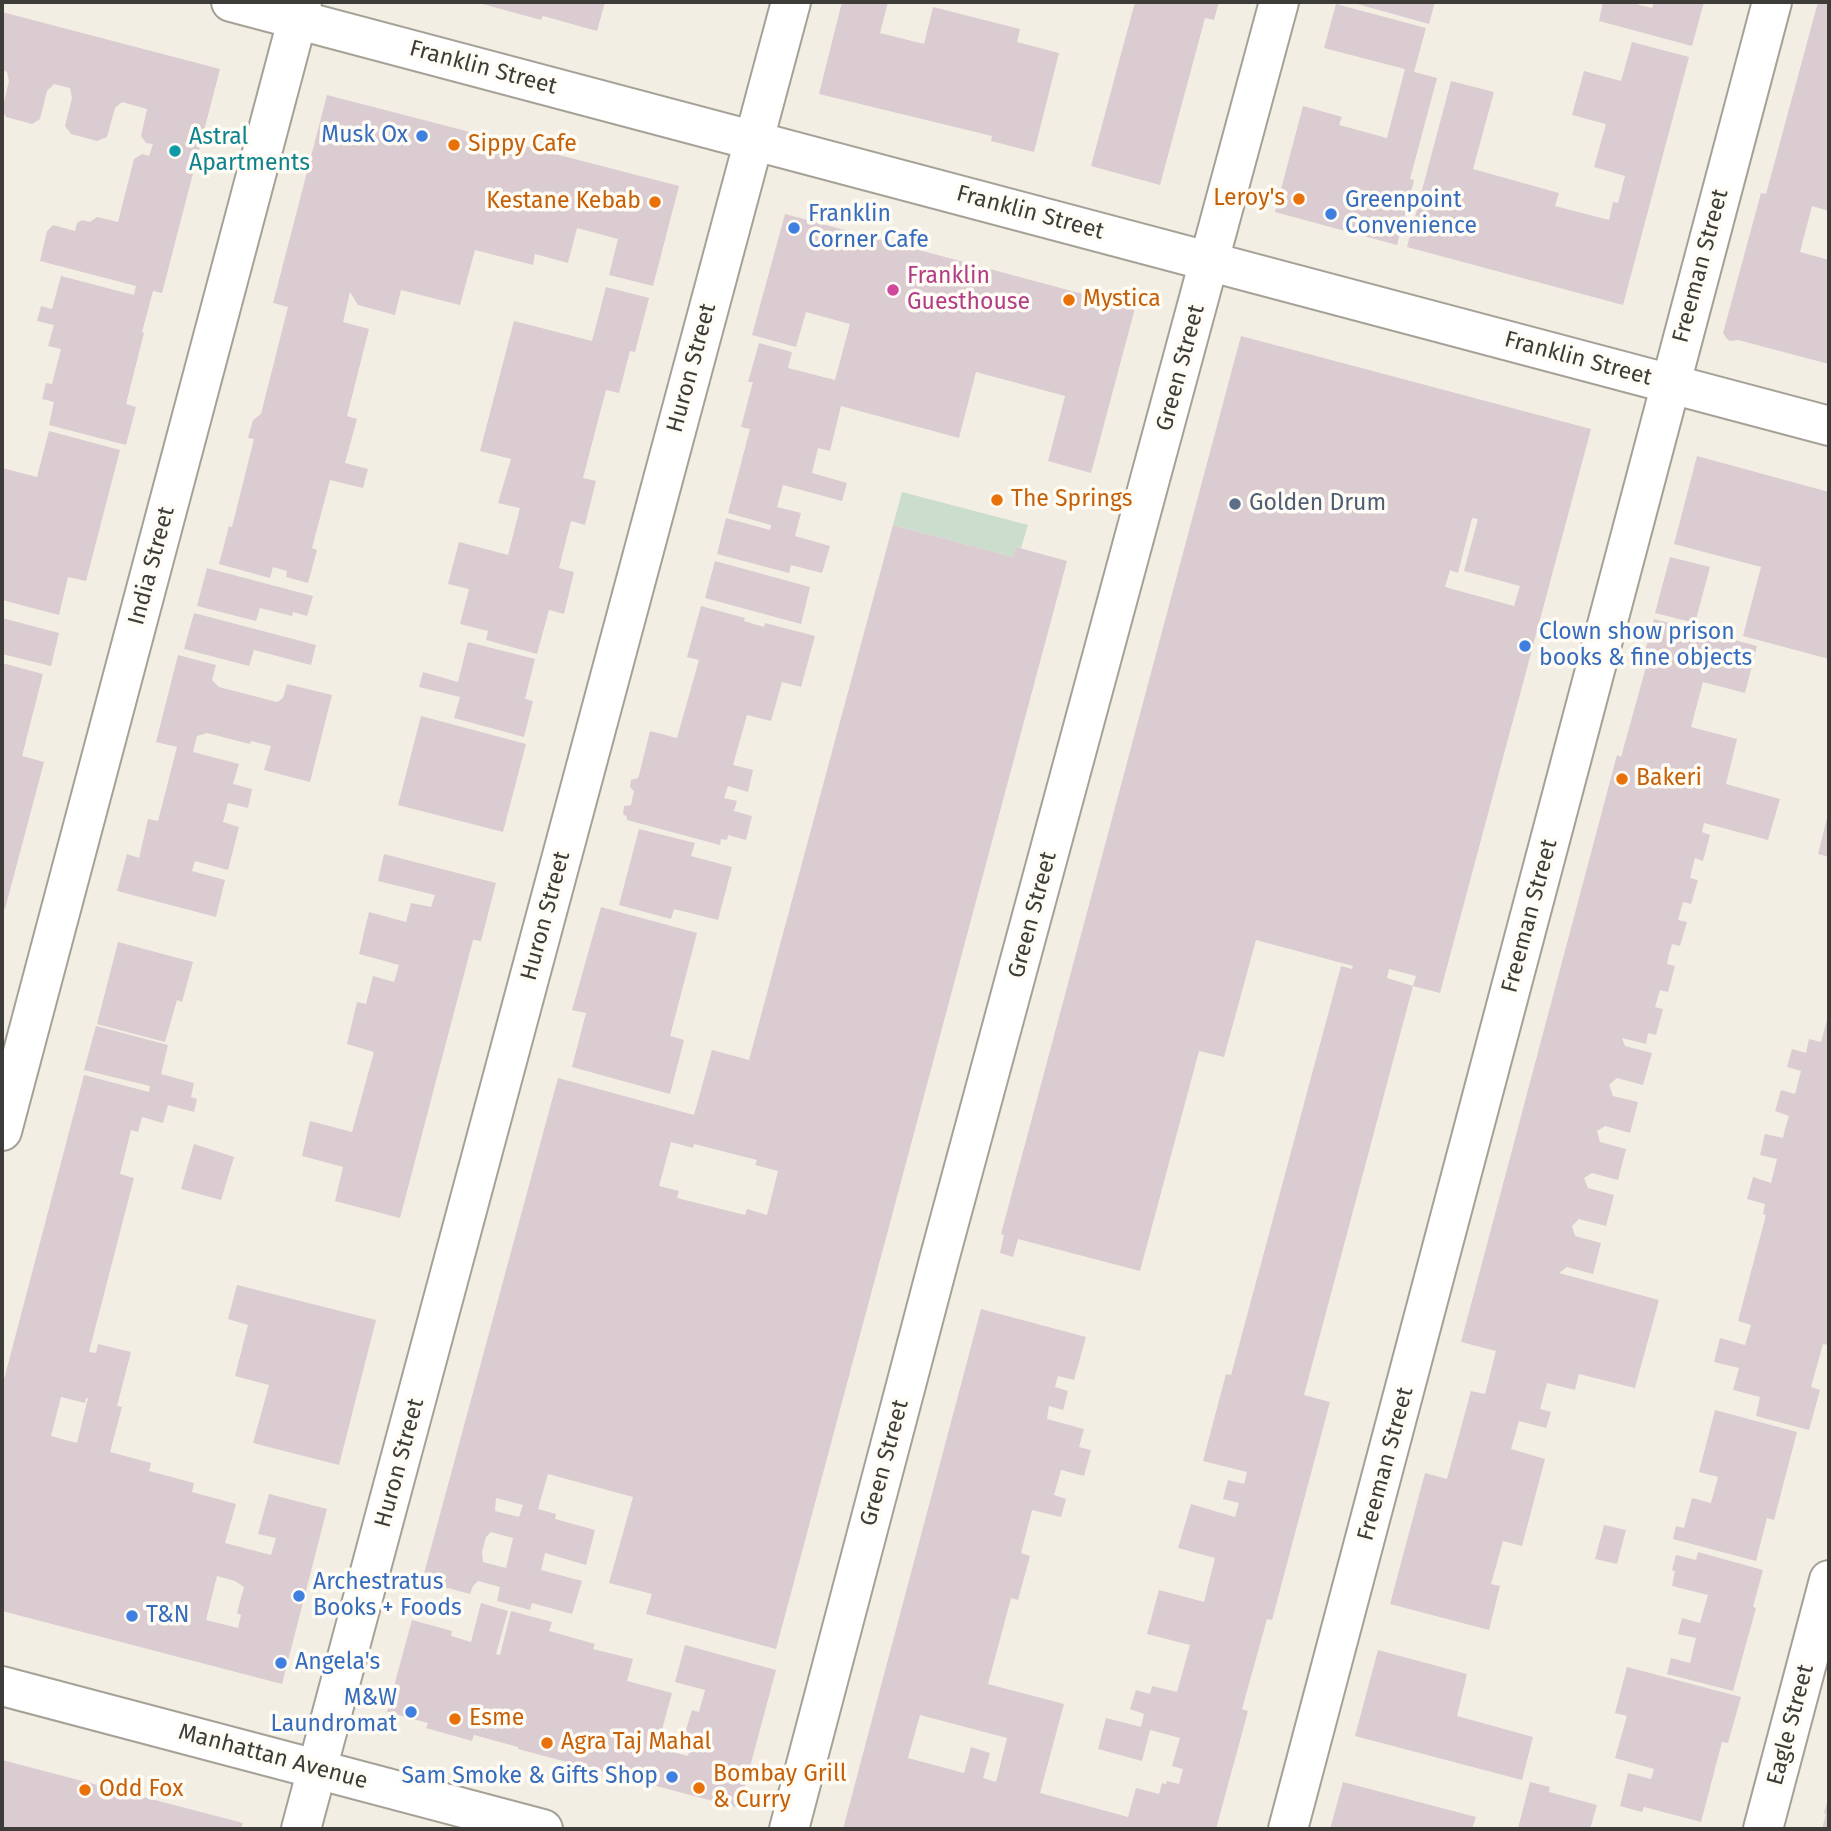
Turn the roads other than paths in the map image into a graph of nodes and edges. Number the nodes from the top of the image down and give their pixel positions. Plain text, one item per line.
1 (231, 2) edge
2 (791, 2) edge
3 (1279, 2) edge
4 (1772, 2) edge
5 (300, 10) edge
6 (754, 139) junction
7 (1210, 262) junction
8 (1670, 384) junction
9 (1829, 426) edge
10 (2, 1131) edge
11 (1829, 1580) edge
12 (2, 1686) edge
13 (317, 1769) junction
14 (300, 1829) edge
15 (544, 1829) edge
16 (789, 1829) edge
17 (1288, 1829) edge
18 (1763, 1829) edge

1 - 5 street, Franklin Street
2 - 6 street, Huron Street
3 - 7 street, Green Street
4 - 8 street, Freeman Street
5 - 6 street, Franklin Street
5 - 10 street, India Street
6 - 7 street, Franklin Street
6 - 13 street, Huron Street
7 - 8 street, Franklin Street
7 - 16 street, Green Street
8 - 9 street, Franklin Street
8 - 17 street, Freeman Street
11 - 18 street, Eagle Street
12 - 13 street, Manhattan Avenue
13 - 14 street, Huron Street
13 - 15 street, Manhattan Avenue

